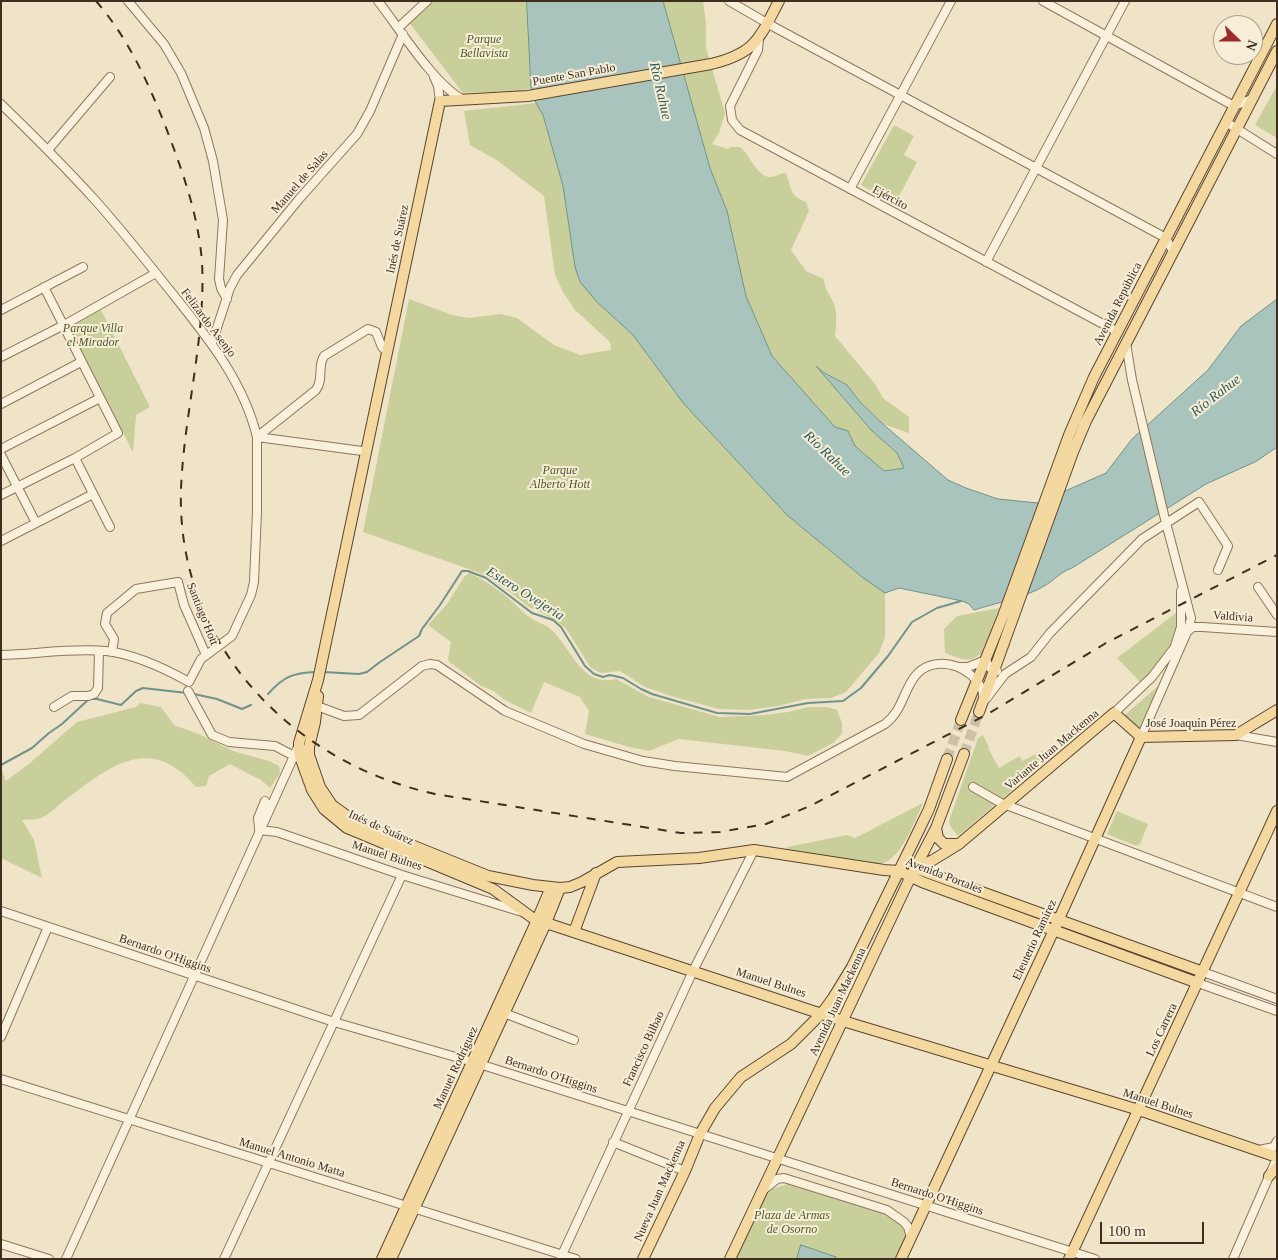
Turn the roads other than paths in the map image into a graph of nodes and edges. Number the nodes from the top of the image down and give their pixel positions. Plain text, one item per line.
1 (128, 1) edge
2 (378, 1) edge
3 (427, 1) edge
4 (729, 1) edge
5 (780, 1) edge
6 (951, 1) edge
7 (1043, 1) edge
8 (1125, 1) edge
9 (767, 23) junction
10 (1277, 24) edge
11 (401, 31) junction
12 (1106, 36) junction
13 (759, 39) junction
14 (1277, 51) edge
15 (1255, 67) junction
16 (431, 71) junction
17 (110, 77) dead end
18 (1263, 77) junction
19 (901, 95) junction
20 (1252, 99) junction
21 (464, 100) junction
22 (440, 101) junction
23 (1, 104) edge
24 (1234, 106) junction
25 (1226, 122) junction
26 (1237, 128) junction
27 (48, 150) junction
28 (1276, 154) edge
29 (1036, 168) junction
30 (850, 189) junction
31 (1166, 238) junction
32 (1174, 252) junction
33 (986, 262) junction
34 (83, 267) dead end
35 (156, 273) junction
36 (44, 287) junction
37 (227, 298) junction
38 (1, 310) edge
39 (64, 325) junction
40 (1118, 332) junction
41 (1126, 341) junction
42 (212, 343) junction
43 (387, 352) junction
44 (1, 357) edge
45 (81, 362) junction
46 (100, 398) junction
47 (1, 404) edge
48 (257, 437) junction
49 (1, 449) edge
50 (364, 453) junction
51 (1, 455) edge
52 (75, 458) junction
53 (17, 487) junction
54 (93, 494) junction
55 (1, 495) edge
56 (36, 523) junction
57 (1166, 525) junction
58 (110, 527) dead end
59 (1, 541) edge
60 (1218, 570) dead end
61 (1181, 584) junction
62 (1258, 587) dead end
63 (1181, 610) junction
64 (1190, 612) junction
65 (1277, 615) edge
66 (1198, 626) junction
67 (1212, 627) junction
68 (1188, 630) junction
69 (1277, 632) edge
70 (98, 651) junction
71 (112, 652) junction
72 (1, 655) edge
73 (206, 655) junction
74 (1167, 658) junction
75 (986, 660) junction
76 (958, 667) junction
77 (994, 671) junction
78 (1009, 671) junction
79 (318, 680) junction
80 (977, 681) junction
81 (189, 694) dead end
82 (972, 695) junction
83 (1158, 696) junction
84 (317, 706) junction
85 (54, 707) dead end
86 (980, 709) junction
87 (1277, 710) edge
88 (1114, 713) junction
89 (961, 720) tunnel mouth
90 (1236, 735) junction
91 (1141, 737) junction
92 (1277, 742) edge
93 (299, 743) junction
94 (964, 754) tunnel mouth
95 (294, 756) junction
96 (947, 759) tunnel mouth
97 (973, 787) dead end
98 (265, 801) dead end
99 (1008, 804) junction
100 (1277, 811) edge
101 (936, 828) junction
102 (260, 830) junction
103 (1095, 839) junction
104 (392, 842) junction
105 (959, 844) junction
106 (754, 850) junction
107 (899, 871) junction
108 (913, 872) junction
109 (596, 873) junction
110 (402, 875) junction
111 (533, 885) joint
112 (575, 885) junction
113 (555, 887) junction
114 (978, 890) junction
115 (1240, 893) junction
116 (1002, 899) junction
117 (974, 901) junction
118 (1020, 906) junction
119 (1277, 907) edge
120 (998, 910) junction
121 (1, 911) edge
122 (526, 914) junction
123 (1016, 916) junction
124 (1058, 920) junction
125 (546, 923) junction
126 (48, 926) junction
127 (1054, 930) junction
128 (574, 932) junction
129 (1152, 954) junction
130 (1148, 964) junction
131 (693, 971) junction
132 (1203, 972) junction
133 (193, 976) junction
134 (1198, 982) junction
135 (1262, 993) junction
136 (1277, 999) edge
137 (1257, 1004) junction
138 (1277, 1011) edge
139 (504, 1013) junction
140 (822, 1013) junction
141 (843, 1021) junction
142 (334, 1022) junction
143 (1, 1037) edge
144 (574, 1040) dead end
145 (477, 1064) junction
146 (990, 1065) junction
147 (1, 1079) edge
148 (1139, 1110) junction
149 (628, 1111) junction
150 (130, 1119) junction
151 (700, 1134) junction
152 (1277, 1141) edge
153 (613, 1142) junction
154 (1259, 1150) junction
155 (1277, 1157) edge
156 (777, 1159) junction
157 (268, 1162) junction
158 (1277, 1167) edge
159 (685, 1171) junction
160 (1269, 1176) junction
161 (762, 1192) junction
162 (926, 1205) junction
163 (410, 1207) junction
164 (911, 1237) junction
165 (1, 1244) edge
166 (1071, 1255) edge
167 (561, 1257) edge
168 (49, 1259) edge
169 (66, 1259) edge
170 (224, 1259) edge
171 (382, 1259) edge
172 (391, 1259) edge
173 (576, 1259) edge
174 (644, 1259) edge
175 (730, 1259) edge
176 (901, 1259) edge
177 (1095, 1259) edge
178 (1233, 1259) edge

1 - 37 street
2 - 11 street
3 - 11 street
4 - 9 street
5 - 9 main road
6 - 19 street
7 - 12 street
8 - 12 street
9 - 13 main road
9 - 19 street
10 - 15 main road, Avenida República
11 - 16 street
11 - 37 street, Manuel de Salas
12 - 24 street
12 - 29 street
13 - 21 main road, Puente San Pablo
13 - 30 street, Ejército
14 - 18 main road, Avenida República
15 - 18 main road
15 - 24 main road, Avenida República
16 - 21 street
16 - 22 street, Inés de Suárez
17 - 27 street
18 - 20 main road, Avenida República
19 - 29 street
19 - 30 street
20 - 24 street
20 - 26 main road, Avenida República
21 - 22 main road, Puente San Pablo
22 - 43 main road, Inés de Suárez
23 - 27 street, Felizardo Asenjo
24 - 25 main road, Avenida República
25 - 26 street
25 - 31 main road, Avenida República
26 - 28 street
26 - 32 main road, Avenida República
27 - 35 street, Felizardo Asenjo
29 - 31 street
29 - 33 street
30 - 33 street, Ejército
31 - 32 street
31 - 40 main road, Avenida República
32 - 41 main road, Avenida República
33 - 40 street, Ejército
34 - 36 street
35 - 39 street
35 - 42 street, Felizardo Asenjo
36 - 38 street
36 - 39 street
37 - 42 street, Manuel de Salas
39 - 44 street
39 - 45 street
40 - 75 main road, Avenida República
41 - 57 street, Eleuterio Ramírez
41 - 77 main road, Avenida República
42 - 48 street, Felizardo Asenjo
43 - 48 street
43 - 50 main road, Inés de Suárez
45 - 46 street
45 - 47 street
46 - 49 street
46 - 52 street
48 - 50 street
48 - 73 street, Felizardo Asenjo
50 - 79 main road, Inés de Suárez
51 - 53 street
52 - 53 street
52 - 54 street
53 - 55 street
53 - 56 street
54 - 56 street
54 - 58 street
56 - 59 street
57 - 60 street
57 - 61 street, Eleuterio Ramírez
57 - 78 street
61 - 63 street, Eleuterio Ramírez
61 - 64 street, Eleuterio Ramírez
62 - 65 street
63 - 68 street, Eleuterio Ramírez
63 - 74 street
64 - 67 street
64 - 68 street, Eleuterio Ramírez
66 - 67 street, Valdivia
66 - 68 street, Valdivia
66 - 83 street
67 - 69 street, Valdivia
68 - 74 street, Variante Juan Mackenna
68 - 83 street, Eleuterio Ramírez
70 - 71 street
70 - 72 street
70 - 85 street
71 - 73 street, Felizardo Asenjo
71 - 73 street, Santiago Hott
74 - 88 street, Variante Juan Mackenna
75 - 76 street
75 - 77 street
75 - 80 main road
76 - 80 street
76 - 82 street
76 - 84 street
77 - 78 street
77 - 86 main road
78 - 86 street
79 - 84 main road, Inés de Suárez
79 - 93 main road, Inés de Suárez
80 - 82 main road
80 - 86 street
81 - 95 street
82 - 89 main road
83 - 91 street, Eleuterio Ramírez
84 - 104 main road, Inés de Suárez
87 - 90 main road
88 - 91 main road, José Joaquín Pérez
88 - 99 main road, Variante Juan Mackenna
90 - 91 main road, José Joaquín Pérez
90 - 92 street, José Joaquín Pérez
91 - 103 main road, Eleuterio Ramírez
93 - 95 street
93 - 104 main road, Inés de Suárez
94 - 101 main road, Avenida Juan Mackenna
95 - 102 street
96 - 107 main road, Avenida Juan Mackenna
97 - 99 street
98 - 102 street
99 - 103 street
99 - 105 main road, Variante Juan Mackenna
100 - 115 main road, Los Carrera
101 - 105 main road
101 - 108 main road, Avenida Juan Mackenna
102 - 110 street, Manuel Bulnes
102 - 133 street
103 - 115 street
103 - 124 main road, Eleuterio Ramírez
104 - 111 main road, Inés de Suárez
104 - 122 main road, Inés de Suárez
105 - 108 main road, Variante Juan Mackenna
106 - 107 main road, Avenida Portales
106 - 109 main road, Avenida Portales
106 - 131 street, Francisco Bilbao
107 - 108 main road, Avenida Portales
107 - 140 main road, Avenida Juan Mackenna
108 - 114 main road, Avenida Portales
108 - 117 main road, Avenida Portales
108 - 141 main road, Avenida Juan Mackenna
109 - 112 main road, Avenida Portales
109 - 128 main road
110 - 122 street, Manuel Bulnes
110 - 142 street
111 - 113 main road, Avenida Portales
112 - 113 main road, Avenida Portales
112 - 125 main road
113 - 125 main road, Manuel Rodríguez
114 - 116 main road, Avenida Portales
114 - 117 main road
115 - 119 street
115 - 132 main road, Los Carrera
116 - 118 main road, Avenida Portales
116 - 120 main road
117 - 120 main road, Avenida Portales
118 - 123 main road
118 - 124 main road, Avenida Portales
120 - 123 main road, Avenida Portales
121 - 126 street, Bernardo O'Higgins
122 - 125 main road, Manuel Bulnes
123 - 127 main road, Avenida Portales
124 - 127 main road, Eleuterio Ramírez
124 - 129 main road, Avenida Portales
125 - 128 main road, Manuel Bulnes
125 - 139 main road, Manuel Rodríguez
125 - 145 main road, Manuel Rodríguez
126 - 133 street, Bernardo O'Higgins
126 - 143 street
127 - 130 main road, Avenida Portales
127 - 146 main road, Eleuterio Ramírez
128 - 131 main road, Manuel Bulnes
129 - 130 main road
129 - 132 main road, Avenida Portales
130 - 134 main road, Avenida Portales
131 - 140 main road, Manuel Bulnes
131 - 149 street, Francisco Bilbao
132 - 134 main road, Los Carrera
132 - 135 street, Avenida Portales
133 - 142 street, Bernardo O'Higgins
133 - 150 street
134 - 137 street, Avenida Portales
134 - 148 main road, Los Carrera
135 - 136 street, Avenida Portales
135 - 137 street
137 - 138 street, Avenida Portales
139 - 144 street
139 - 145 main road, Manuel Rodríguez
140 - 141 main road, Manuel Bulnes
140 - 151 main road, Avenida Juan Mackenna
141 - 146 main road, Manuel Bulnes
141 - 156 main road, Avenida Juan Mackenna
142 - 145 street, Bernardo O'Higgins
142 - 157 street
145 - 149 street, Bernardo O'Higgins
145 - 163 main road, Manuel Rodríguez
146 - 148 main road, Manuel Bulnes
146 - 162 main road, Eleuterio Ramírez
147 - 150 street, Manuel Antonio Matta
148 - 154 main road, Manuel Bulnes
148 - 166 main road, Los Carrera
149 - 151 street, Bernardo O'Higgins
149 - 153 street, Francisco Bilbao
150 - 157 street, Manuel Antonio Matta
150 - 169 street
151 - 156 street, Bernardo O'Higgins
151 - 159 main road, Nueva Juan Mackenna
152 - 154 street
153 - 159 street
153 - 167 street, Francisco Bilbao
154 - 155 main road, Manuel Bulnes
155 - 160 street
156 - 161 main road, Avenida Juan Mackenna
156 - 162 street, Bernardo O'Higgins
157 - 163 street, Manuel Antonio Matta
157 - 170 street
158 - 160 main road
159 - 174 main road, Nueva Juan Mackenna
160 - 178 street
161 - 164 street
161 - 175 main road, Avenida Juan Mackenna
162 - 164 main road, Eleuterio Ramírez
162 - 166 street, Bernardo O'Higgins
163 - 167 street, Manuel Antonio Matta
163 - 171 main road, Manuel Rodríguez
163 - 172 main road, Manuel Rodríguez
164 - 176 main road, Eleuterio Ramírez
165 - 168 street
166 - 177 street, Bernardo O'Higgins
167 - 173 street, Manuel Antonio Matta

